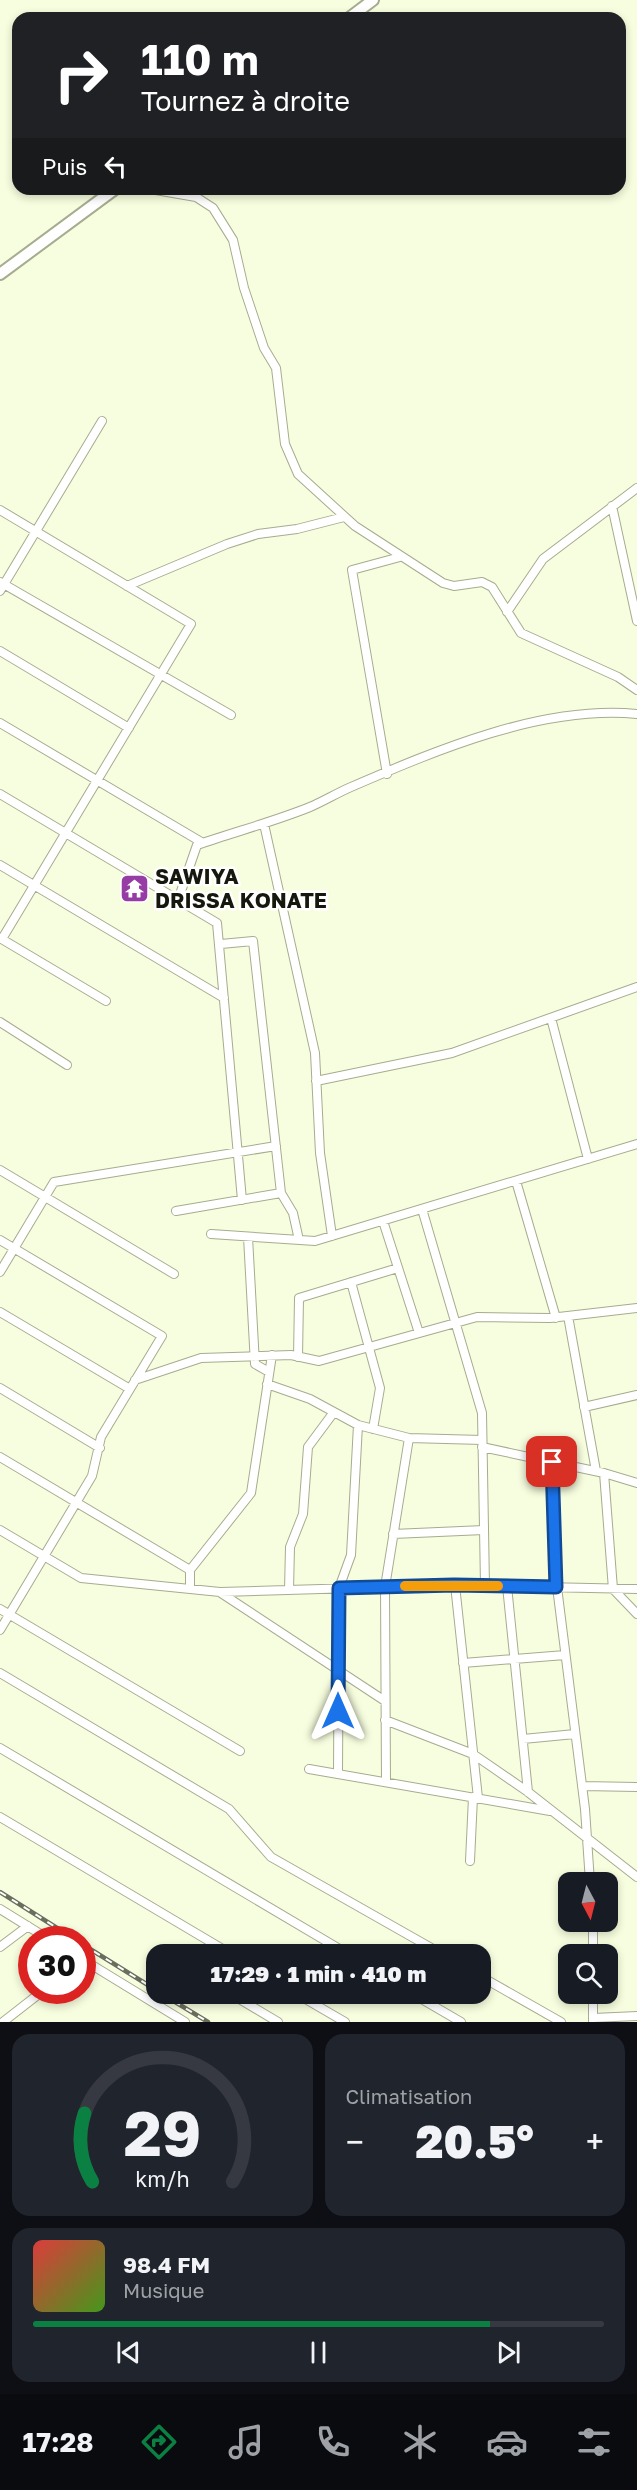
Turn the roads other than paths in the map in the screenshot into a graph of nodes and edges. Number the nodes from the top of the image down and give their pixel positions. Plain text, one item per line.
1 (373, 0) edge
2 (356, 12) edge
3 (107, 195) edge
4 (189, 195) edge
5 (0, 274) edge
6 (102, 421) dead end
7 (637, 488) edge
8 (612, 506) junction
9 (0, 510) edge
10 (344, 517) junction
11 (36, 531) junction
12 (400, 557) junction
13 (1, 586) edge
14 (128, 586) junction
15 (507, 612) junction
16 (637, 621) edge
17 (0, 651) edge
18 (161, 674) junction
19 (637, 690) edge
20 (637, 714) edge
21 (231, 715) dead end
22 (0, 723) edge
23 (129, 728) junction
24 (387, 774) junction
25 (97, 780) junction
26 (0, 794) edge
27 (264, 824) junction
28 (65, 833) junction
29 (203, 843) junction
30 (0, 865) edge
31 (34, 885) junction
32 (178, 900) junction
33 (1, 938) edge
34 (220, 944) junction
35 (637, 987) edge
36 (224, 998) junction
37 (106, 1001) dead end
38 (551, 1018) junction
39 (0, 1022) edge
40 (67, 1065) dead end
41 (316, 1082) junction
42 (637, 1144) edge
43 (276, 1146) junction
44 (238, 1152) junction
45 (588, 1159) junction
46 (0, 1170) edge
47 (516, 1180) junction
48 (281, 1193) junction
49 (45, 1197) junction
50 (242, 1200) junction
51 (422, 1209) junction
52 (176, 1211) dead end
53 (383, 1221) junction
54 (211, 1234) dead end
55 (332, 1236) junction
56 (248, 1237) junction
57 (0, 1240) edge
58 (299, 1240) junction
59 (14, 1248) junction
60 (398, 1268) junction
61 (0, 1272) edge
62 (174, 1274) dead end
63 (351, 1282) junction
64 (637, 1308) edge
65 (0, 1312) edge
66 (568, 1316) junction
67 (556, 1318) junction
68 (455, 1323) junction
69 (419, 1333) junction
70 (368, 1347) junction
71 (255, 1355) junction
72 (272, 1355) junction
73 (298, 1357) junction
74 (269, 1372) junction
75 (135, 1380) junction
76 (267, 1384) junction
77 (0, 1388) edge
78 (130, 1389) junction
79 (637, 1395) edge
80 (584, 1407) junction
81 (334, 1412) junction
82 (358, 1425) junction
83 (373, 1429) junction
84 (409, 1438) junction
85 (482, 1444) junction
86 (100, 1448) junction
87 (0, 1457) edge
88 (552, 1462) junction
89 (600, 1472) junction
90 (637, 1483) edge
91 (77, 1502) junction
92 (0, 1530) edge
93 (484, 1530) junction
94 (393, 1534) junction
95 (44, 1556) junction
96 (190, 1570) junction
97 (454, 1585) junction
98 (485, 1586) junction
99 (507, 1586) junction
100 (385, 1587) junction
101 (556, 1587) junction
102 (339, 1588) junction
103 (190, 1589) junction
104 (613, 1589) junction
105 (637, 1589) edge
106 (289, 1590) junction
107 (220, 1592) junction
108 (0, 1609) edge
109 (637, 1614) edge
110 (9, 1615) junction
111 (0, 1630) edge
112 (565, 1655) junction
113 (515, 1659) junction
114 (463, 1663) junction
115 (339, 1670) junction
116 (0, 1673) edge
117 (385, 1701) junction
118 (385, 1720) junction
119 (575, 1734) junction
120 (523, 1739) junction
121 (0, 1748) edge
122 (240, 1751) dead end
123 (473, 1754) junction
124 (309, 1768) dead end
125 (338, 1774) junction
126 (386, 1782) junction
127 (582, 1786) junction
128 (637, 1788) edge
129 (528, 1792) junction
130 (475, 1798) junction
131 (553, 1812) junction
132 (0, 1817) edge
133 (587, 1838) junction
134 (470, 1861) dead end
135 (589, 1872) edge
136 (637, 1877) edge
137 (0, 1909) edge
138 (28, 1926) edge
139 (18, 1934) edge
140 (214, 1944) edge
141 (331, 1944) edge
142 (424, 1944) edge
143 (0, 1947) edge
144 (96, 1968) edge
145 (491, 1982) edge
146 (26, 2004) edge
147 (248, 2004) edge
148 (314, 2004) edge
149 (430, 2004) edge
150 (593, 2004) edge
151 (637, 2016) edge
152 (593, 2020) edge
153 (3, 2022) edge
154 (185, 2022) edge
155 (278, 2022) edge
156 (345, 2022) edge
157 (461, 2022) edge
158 (561, 2022) edge

1 - 2 street
3 - 5 street
4 - 10 street
6 - 11 street
7 - 8 street
8 - 15 street
8 - 16 street
9 - 11 street
10 - 12 street
10 - 14 street
11 - 13 street
11 - 14 street
12 - 15 street
12 - 24 street
13 - 18 street
14 - 18 street
15 - 19 street
17 - 23 street
18 - 21 street
18 - 23 street
20 - 24 street
22 - 25 street
23 - 25 street
24 - 27 street
25 - 28 street
25 - 29 street
26 - 28 street
27 - 29 street
27 - 41 street
28 - 31 street
28 - 32 street
29 - 32 street
30 - 31 street
31 - 33 street
31 - 36 street
32 - 34 street
33 - 37 street
34 - 36 street
34 - 43 street
35 - 38 street
36 - 44 street
38 - 41 street
38 - 45 street
39 - 40 street
41 - 55 street
42 - 45 street
43 - 44 street
43 - 48 street
44 - 49 street
44 - 50 street
45 - 47 street
46 - 49 street
47 - 51 street
47 - 67 street
48 - 50 street
48 - 58 street
49 - 59 street
49 - 62 street
50 - 52 street
51 - 53 street
51 - 68 street
53 - 55 street
53 - 60 street
54 - 56 street
55 - 58 street
56 - 58 street
56 - 71 street
57 - 59 street
59 - 61 street
59 - 75 street
60 - 63 street
60 - 69 street
63 - 70 street
63 - 73 street
64 - 66 street
65 - 78 street
66 - 67 street
66 - 80 street
67 - 68 street
68 - 69 street
68 - 85 street
69 - 70 street
70 - 73 street
70 - 83 street
71 - 72 street
71 - 74 street
71 - 75 street
72 - 73 street
72 - 74 street
74 - 76 street
75 - 78 street
76 - 81 street
76 - 96 street
77 - 86 street
78 - 86 street
79 - 80 street
80 - 89 street
81 - 82 street
81 - 106 street
82 - 83 street
82 - 102 street
83 - 84 street
84 - 85 street
84 - 94 street
85 - 88 street
85 - 93 street
86 - 91 street
87 - 91 street
88 - 89 street
88 - 101 street
89 - 90 street
89 - 104 street
91 - 95 street
91 - 96 street
92 - 95 street
93 - 94 street
93 - 98 street
94 - 100 street
95 - 103 street
95 - 110 street
96 - 103 street
97 - 98 street
97 - 100 street
97 - 114 street
98 - 99 street
99 - 101 street
99 - 113 street
100 - 102 street
100 - 117 street
101 - 104 street
101 - 112 street
102 - 106 street
102 - 115 street
103 - 107 street
104 - 105 street
104 - 109 street
106 - 107 street
107 - 115 street
108 - 110 street
110 - 111 street
110 - 122 street
112 - 113 street
112 - 119 street
113 - 114 street
113 - 120 street
114 - 123 street
115 - 117 street
115 - 125 street
116 - 142 street
117 - 118 street
118 - 123 street
118 - 126 street
119 - 120 street
119 - 127 street
120 - 129 street
121 - 141 street
123 - 129 street
123 - 130 street
124 - 125 street
125 - 126 street
126 - 130 street
127 - 128 street
127 - 133 street
129 - 131 street
130 - 131 street
130 - 134 street
131 - 133 street
132 - 140 street
133 - 135 street
133 - 136 street
137 - 138 street
139 - 143 street
144 - 154 street
145 - 158 street
146 - 153 street
147 - 155 street
148 - 156 street
149 - 157 street
150 - 152 street
151 - 152 street

